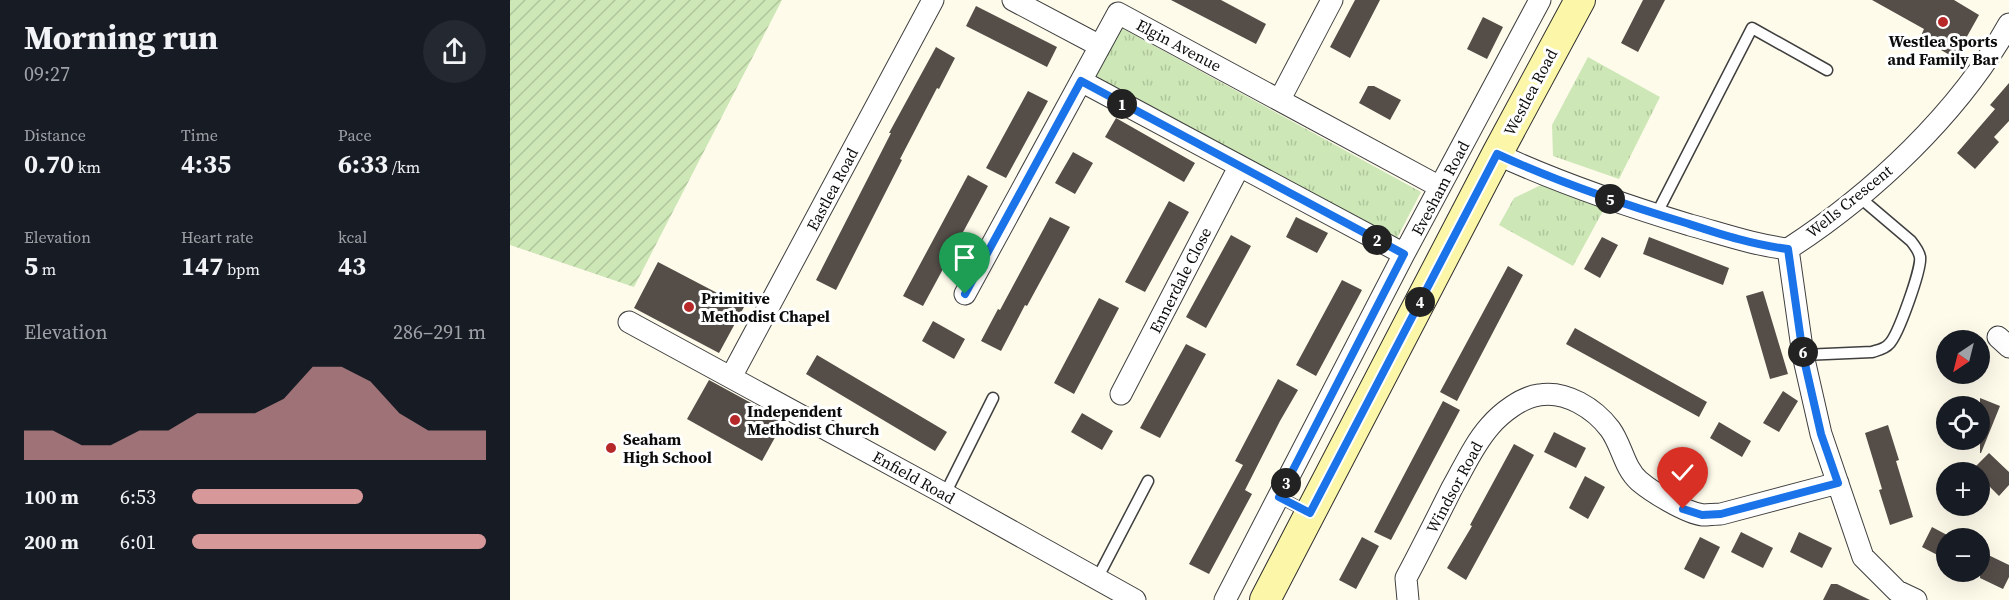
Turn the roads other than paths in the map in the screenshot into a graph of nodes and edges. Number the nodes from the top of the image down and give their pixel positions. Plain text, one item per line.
1 (933, 0) edge
2 (1013, 0) edge
3 (1332, 0) edge
4 (1540, 0) edge
5 (1580, 0) edge
6 (1122, 6) edge
7 (2009, 24) edge
8 (1100, 46) junction
9 (1827, 70) dead end
10 (1081, 81) junction
11 (1280, 99) junction
12 (1497, 154) junction
13 (1239, 167) junction
14 (1440, 187) junction
15 (1858, 196) junction
16 (1656, 214) junction
17 (1788, 249) junction
18 (1404, 254) junction
19 (965, 294) dead end
20 (629, 322) dead end
21 (1803, 355) junction
22 (731, 377) junction
23 (1121, 393) dead end
24 (993, 398) dead end
25 (1148, 481) dead end
26 (1838, 483) junction
27 (945, 494) junction
28 (1279, 497) junction
29 (1310, 513) junction
30 (1097, 579) junction
31 (1135, 600) edge
32 (1225, 600) edge
33 (1266, 600) edge
34 (1408, 600) edge
35 (1916, 600) edge

1 - 22 street, Eastlea Road
2 - 8 street
3 - 11 street
4 - 14 street, Evesham Road
5 - 12 main road, Westlea Road
6 - 8 street, Elgin Avenue
6 - 11 street, Elgin Avenue
7 - 15 street, Wells Crescent
8 - 10 street, Elgin Avenue
9 - 16 lane
10 - 13 street
10 - 19 street, Elgin Avenue
11 - 14 street, Elgin Avenue
12 - 16 street
12 - 29 main road, Westlea Road
13 - 18 street
13 - 23 street, Ennerdale Close
14 - 18 street, Evesham Road
15 - 17 street, Wells Crescent
15 - 21 lane
16 - 17 street
17 - 21 street
18 - 28 street, Evesham Road
20 - 22 street, Enfield Road
21 - 26 street
22 - 27 street, Enfield Road
24 - 27 lane
25 - 30 lane
26 - 34 street, Windsor Road
26 - 35 street
27 - 30 street, Enfield Road
28 - 29 lane
28 - 32 street, Evesham Road
29 - 33 main road, Westlea Road
30 - 31 street, Enfield Road

